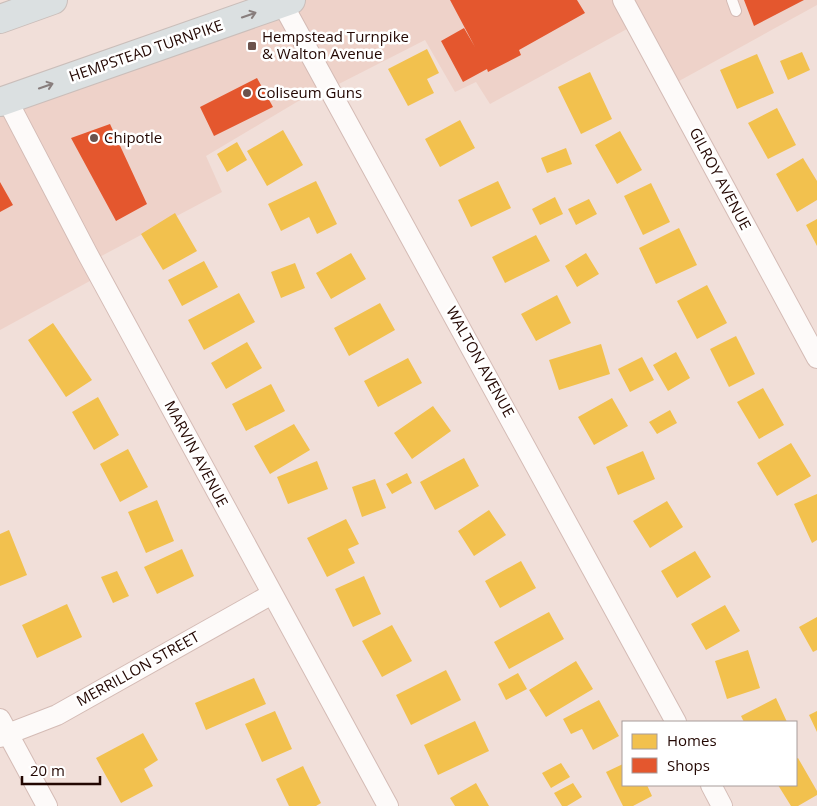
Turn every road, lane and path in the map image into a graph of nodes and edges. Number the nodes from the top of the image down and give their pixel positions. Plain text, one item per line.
1 (53, 0) edge
2 (623, 0) edge
3 (732, 0) edge
4 (286, 2) edge
5 (736, 11) dead end
6 (0, 19) edge
7 (3, 101) edge
8 (817, 358) edge
9 (272, 594) junction
10 (675, 721) edge
11 (3, 730) edge
12 (711, 786) edge
13 (47, 806) edge
14 (388, 806) edge
15 (722, 806) edge

1 - 6 main road
2 - 8 street, GILROY AVENUE
3 - 5 lane
7 -> 4 main road, HEMPSTEAD TURNPIKE
4 - 10 street, WALTON AVENUE
7 - 9 street, MARVIN AVENUE
9 - 11 street, MERRILLON STREET
9 - 14 street, MARVIN AVENUE
11 - 13 street
12 - 15 street

